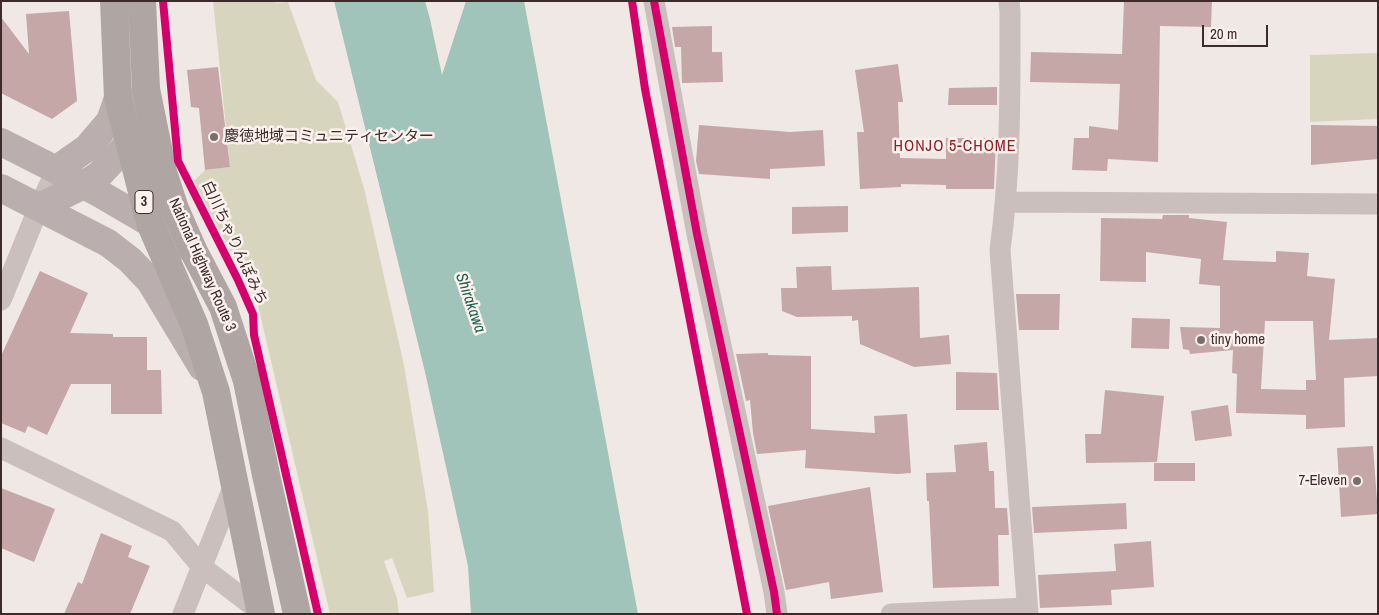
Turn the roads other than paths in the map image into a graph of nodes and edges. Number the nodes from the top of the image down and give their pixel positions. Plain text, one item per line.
1 (142, 1) edge
2 (654, 1) edge
3 (1009, 1) edge
4 (113, 7) edge
5 (146, 89) junction
6 (118, 98) junction
7 (1, 142) edge
8 (129, 143) junction
9 (57, 169) junction
10 (84, 185) junction
11 (1, 188) edge
12 (1007, 202) junction
13 (1378, 204) edge
14 (39, 207) junction
15 (150, 222) junction
16 (193, 250) junction
17 (1, 300) edge
18 (216, 392) junction
19 (1, 448) edge
20 (234, 485) junction
21 (202, 567) junction
22 (1027, 611) edge
23 (260, 613) edge
24 (183, 614) edge
25 (297, 614) edge
26 (777, 614) edge
27 (891, 614) edge

1 - 5 highway, National Highway Route 3 / 3
2 - 26 street
3 - 12 street
4 - 6 highway, National Highway Route 3 / 3
5 - 8 street
5 - 16 highway, National Highway Route 3 / 3
6 - 8 highway, National Highway Route 3 / 3
6 - 9 street
7 - 9 street
8 - 10 street
8 - 15 highway, National Highway Route 3 / 3
9 - 10 street
9 - 14 street
10 - 14 street
10 - 15 street
11 - 14 street
12 - 13 street
12 - 22 street
14 - 17 street
14 - 18 street
15 - 16 street
15 - 18 highway, National Highway Route 3 / 3
16 - 25 highway, National Highway Route 3 / 3
18 - 20 highway, National Highway Route 3 / 3
19 - 21 street
20 - 21 street
20 - 23 highway, National Highway Route 3 / 3
21 - 23 street
21 - 24 street
22 - 27 street

